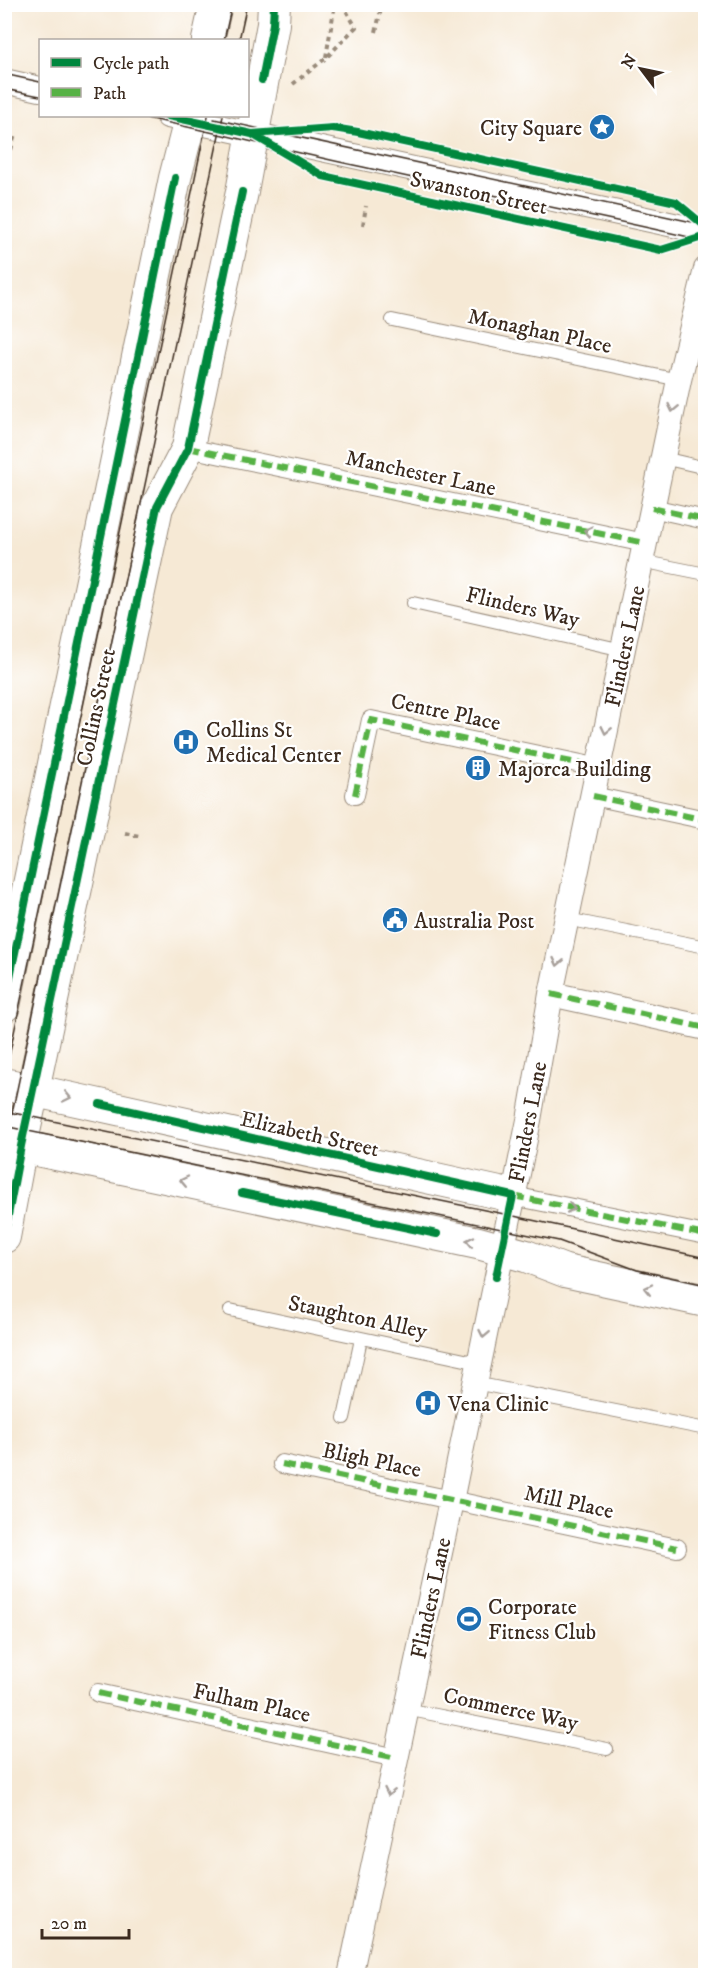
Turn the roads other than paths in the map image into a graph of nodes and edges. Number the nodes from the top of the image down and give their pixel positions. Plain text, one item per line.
1 (216, 4) edge
2 (274, 4) edge
3 (208, 39) edge
4 (4, 81) edge
5 (39, 88) edge
6 (183, 117) edge
7 (252, 134) junction
8 (705, 232) edge
9 (705, 269) edge
10 (392, 320) dead end
11 (679, 380) junction
12 (188, 448) junction
13 (663, 458) junction
14 (705, 468) edge
15 (652, 508) junction
16 (705, 520) edge
17 (643, 552) junction
18 (705, 574) edge
19 (413, 603) dead end
20 (623, 650) junction
21 (586, 765) dead end
22 (355, 795) dead end
23 (593, 796) junction
24 (705, 820) edge
25 (567, 919) junction
26 (705, 947) edge
27 (551, 994) junction
28 (4, 1005) edge
29 (705, 1028) edge
30 (19, 1087) edge
31 (13, 1144) edge
32 (513, 1196) junction
33 (705, 1235) edge
34 (4, 1237) edge
35 (502, 1249) junction
36 (705, 1301) edge
37 (230, 1310) dead end
38 (361, 1339) junction
39 (477, 1373) junction
40 (344, 1418) dead end
41 (705, 1429) edge
42 (282, 1464) dead end
43 (451, 1501) junction
44 (677, 1548) dead end
45 (98, 1693) dead end
46 (406, 1708) junction
47 (607, 1749) dead end
48 (396, 1758) junction
49 (350, 1976) edge

1 - 3 street
2 - 7 street, Collins Street
4 - 5 street
6 - 7 street, Swanston Street
6 - 28 street, Collins Street
7 - 8 street, Swanston Street
7 - 12 street, Collins Street
9 - 11 street, Flinders Lane
10 - 11 lane, Monaghan Place
11 -> 13 street, Flinders Lane
17 -> 12 street, Manchester Lane
12 - 30 street, Collins Street
13 - 14 lane
13 - 15 street, Flinders Lane
15 - 16 street
15 - 17 street, Flinders Lane
17 - 18 lane
17 - 20 street, Flinders Lane
19 - 20 lane, Flinders Way
20 -> 23 street, Flinders Lane
21 - 22 street, Centre Place
23 - 24 street
23 - 25 street, Flinders Lane
25 - 26 lane
25 -> 27 street, Flinders Lane
27 - 29 street
27 - 32 street, Flinders Lane
30 - 31 street, Collins Street
30 -> 32 street, Elizabeth Street
31 - 34 street, Collins Street
35 -> 31 street
32 -> 33 street, Elizabeth Street
32 - 35 street, Flinders Lane
36 -> 35 street
35 -> 39 street, Flinders Lane
37 - 38 lane, Staughton Alley
38 - 39 lane, Staughton Alley
38 - 40 lane
39 - 41 lane, Staughton Alley
39 - 43 street, Flinders Lane
42 - 43 street, Bligh Place
43 - 44 street, Mill Place
43 - 46 street, Flinders Lane
45 - 48 street, Fulham Place
46 - 47 lane, Commerce Way
46 - 48 street, Flinders Lane
48 -> 49 street, Flinders Lane

